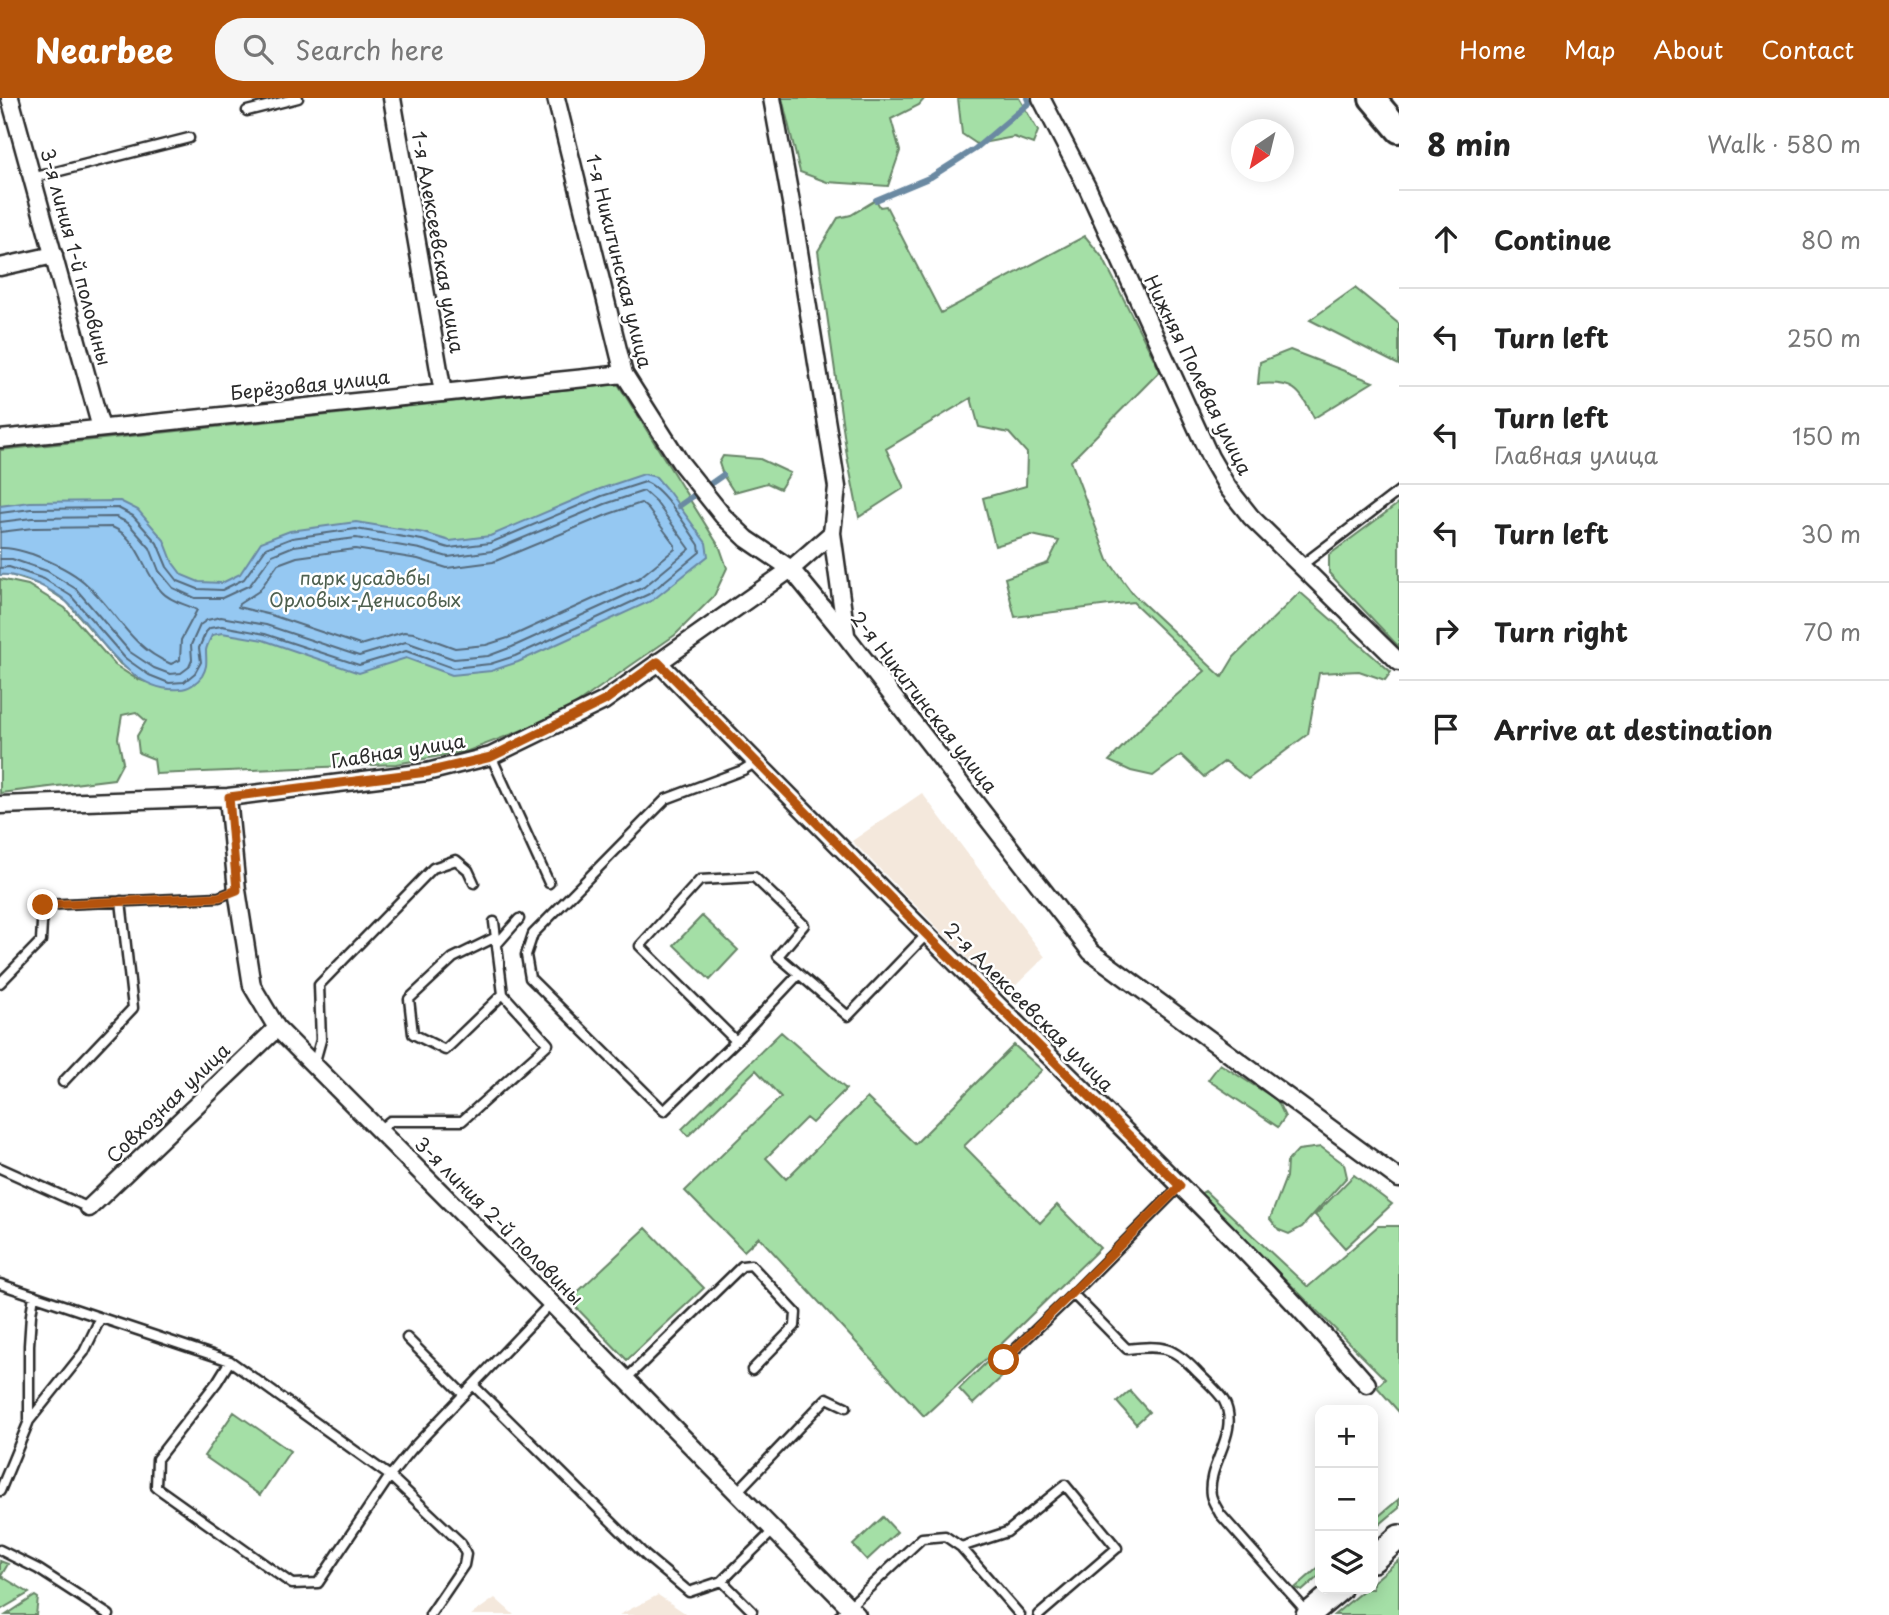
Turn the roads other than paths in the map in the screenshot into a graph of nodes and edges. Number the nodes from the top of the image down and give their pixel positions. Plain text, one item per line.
1 (10, 98) edge
2 (298, 98) edge
3 (392, 98) edge
4 (556, 98) edge
5 (772, 98) edge
6 (1041, 98) edge
7 (1372, 98) edge
8 (247, 111) dead end
9 (1399, 130) edge
10 (189, 138) dead end
11 (32, 178) junction
12 (54, 255) junction
13 (0, 267) edge
14 (624, 374) junction
15 (443, 393) junction
16 (101, 428) junction
17 (0, 439) edge
18 (1399, 491) edge
19 (832, 533) junction
20 (1301, 565) junction
21 (790, 569) junction
22 (846, 636) junction
23 (658, 662) junction
24 (1399, 662) edge
25 (491, 757) junction
26 (756, 762) junction
27 (229, 797) junction
28 (0, 806) edge
29 (474, 883) dead end
30 (550, 883) dead end
31 (237, 890) junction
32 (121, 901) junction
33 (519, 919) dead end
34 (494, 922) dead end
35 (926, 934) junction
36 (496, 940) junction
37 (799, 974) junction
38 (1, 982) edge
39 (503, 994) junction
40 (277, 1028) junction
41 (736, 1041) junction
42 (314, 1065) junction
43 (63, 1082) dead end
44 (379, 1130) junction
45 (0, 1168) edge
46 (1399, 1179) edge
47 (1180, 1186) junction
48 (89, 1208) joint
49 (0, 1284) edge
50 (1073, 1294) junction
51 (34, 1295) junction
52 (551, 1303) junction
53 (100, 1319) junction
54 (407, 1338) dead end
55 (1004, 1360) dead end
56 (230, 1361) junction
57 (752, 1370) dead end
58 (626, 1379) junction
59 (1367, 1384) dead end
60 (473, 1385) junction
61 (464, 1395) junction
62 (846, 1407) dead end
63 (29, 1421) junction
64 (390, 1476) junction
65 (0, 1491) edge
66 (737, 1493) junction
67 (773, 1531) junction
68 (1399, 1537) edge
69 (961, 1547) junction
70 (0, 1550) edge
71 (1378, 1556) edge
72 (722, 1581) junction
73 (1333, 1594) edge
74 (752, 1611) dead end
75 (849, 1612) edge
76 (109, 1615) edge
77 (430, 1615) edge
78 (1020, 1615) edge
79 (1039, 1615) edge
80 (1309, 1615) edge

1 - 11 street, 3-я линия 1-й половины
2 - 8 lane
3 - 15 street, 1-я Алексеевская улица
4 - 14 street, 1-я Никитинская улица
5 - 19 street
6 - 20 street, Нижняя Полевая улица
7 - 9 main road
10 - 11 lane
11 - 12 street, 3-я линия 1-й половины
12 - 13 street
12 - 16 street, 3-я линия 1-й половины
14 - 15 street, Берёзовая улица
14 - 21 street, 1-я Никитинская улица
15 - 16 street, Берёзовая улица
16 - 17 street, Берёзовая улица
18 - 20 lane
19 - 21 street
19 - 22 street
20 - 24 street, Нижняя Полевая улица
21 - 22 street, 2-я Никитинская улица
21 - 23 street, Главная улица
22 - 46 street, 2-я Никитинская улица
23 - 25 street, Главная улица
23 - 26 street, 2-я Алексеевская улица
25 - 27 street, Главная улица
25 - 30 lane
26 - 35 street, 2-я Алексеевская улица
26 - 41 lane
27 - 28 street, Главная улица
27 - 31 street, 3-я линия 2-й половины
29 - 42 lane
31 - 32 lane
31 - 40 street, 3-я линия 2-й половины
32 - 38 lane
32 - 43 lane
33 - 36 lane
34 - 36 lane
35 - 37 lane
35 - 47 street, 2-я Алексеевская улица
36 - 39 lane
36 - 39 lane
37 - 41 lane
37 - 41 lane
39 - 44 lane
40 - 42 street, 3-я линия 2-й половины
40 - 48 street, Совхозная улица
42 - 44 street, 3-я линия 2-й половины
44 - 52 street, 3-я линия 2-й половины
45 - 48 lane
47 - 50 lane
47 - 59 street, 2-я Алексеевская улица
49 - 51 lane
50 - 55 lane
50 - 80 lane
51 - 53 lane
51 - 63 lane
52 - 58 street, 3-я линия 2-й половины
52 - 60 lane
53 - 56 lane
53 - 63 lane
54 - 61 lane
56 - 64 lane
56 - 64 lane
57 - 58 lane
58 - 66 street, 3-я линия 2-й половины
60 - 61 lane
60 - 72 lane
61 - 64 lane
62 - 66 lane
63 - 65 lane
64 - 77 lane
66 - 67 street, 3-я линия 2-й половины
67 - 72 lane
67 - 75 street, 3-я линия 2-й половины
68 - 71 main road
69 - 75 lane
69 - 78 lane
69 - 79 lane
70 - 76 lane
72 - 74 lane
73 - 80 main road

